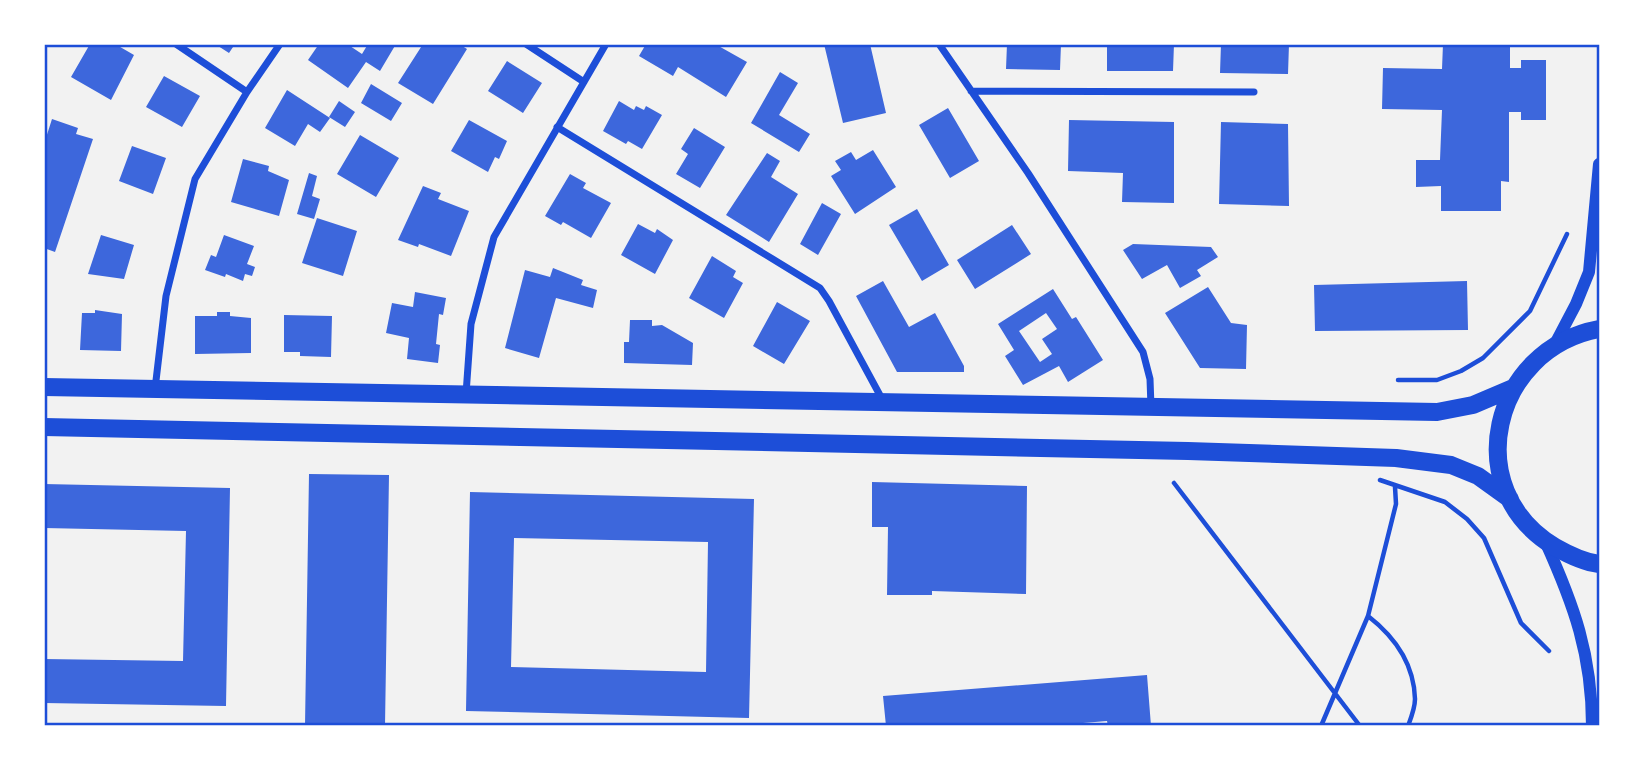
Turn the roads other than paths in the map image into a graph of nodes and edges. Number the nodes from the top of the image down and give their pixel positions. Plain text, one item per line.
1 (176, 44) edge
2 (280, 44) edge
3 (526, 44) edge
4 (607, 44) edge
5 (939, 44) edge
6 (584, 82) junction
7 (971, 91) junction
8 (247, 92) junction
9 (1254, 92) dead end
10 (557, 127) junction
11 (1599, 164) edge
12 (1599, 328) edge
13 (1555, 344) junction
14 (44, 387) edge
15 (1513, 388) junction
16 (155, 389) junction
17 (466, 395) junction
18 (883, 403) junction
19 (1151, 408) junction
20 (44, 427) edge
21 (1510, 499) junction
22 (1545, 541) junction
23 (1599, 564) edge
24 (1592, 726) edge

1 - 8 street
2 - 8 street
3 - 6 street
4 - 6 street
5 - 7 street
6 - 10 street
7 - 9 street
7 - 19 street
8 - 16 street
10 - 17 street
10 - 18 street
11 - 13 street
12 - 13 main road
13 - 15 main road
14 - 16 main road
15 - 19 main road
15 - 21 main road
16 - 17 main road
17 - 18 main road
18 - 19 main road
20 - 21 main road
21 - 22 main road
22 - 23 main road
22 - 24 street

